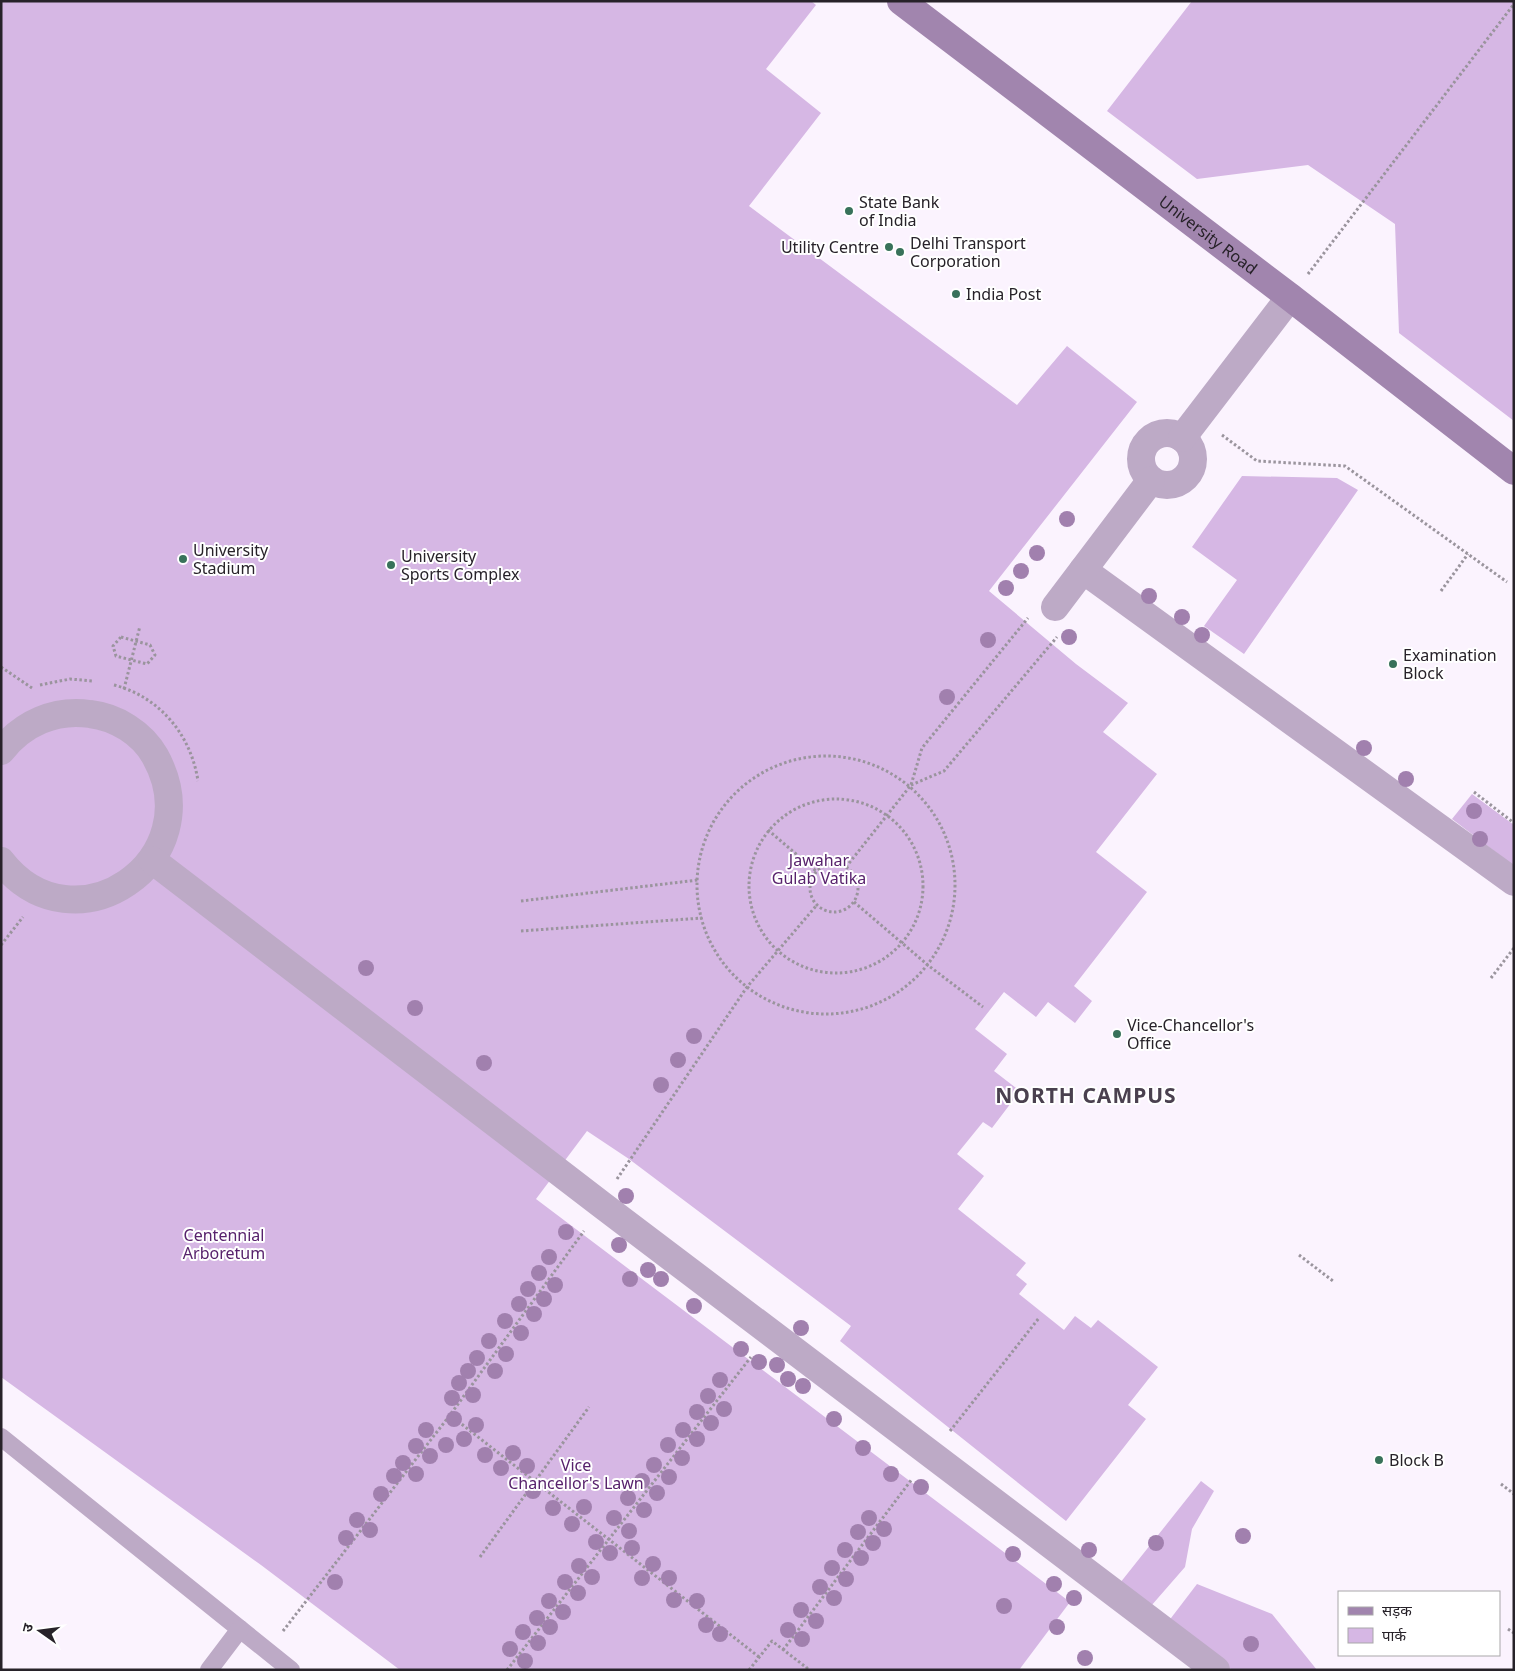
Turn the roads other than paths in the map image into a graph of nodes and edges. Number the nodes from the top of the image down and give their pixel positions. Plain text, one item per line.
1 (901, 1) edge
2 (1290, 297) junction
3 (1190, 428) junction
4 (1514, 471) edge
5 (1151, 480) junction
6 (1083, 570) junction
7 (1055, 607) road end
8 (1, 751) edge
9 (152, 860) junction
10 (1, 861) edge
11 (1514, 882) edge
12 (1, 1437) edge
13 (240, 1630) junction
14 (209, 1670) edge
15 (291, 1670) edge
16 (1216, 1670) edge

1 - 2 street, University Road
2 - 3 street
2 - 4 street, University Road
3 - 5 street
3 - 5 street
5 - 6 street
6 - 7 street
6 - 11 street
8 - 9 street
9 - 10 street
9 - 16 street
12 - 13 lane
13 - 14 lane
13 - 15 lane

